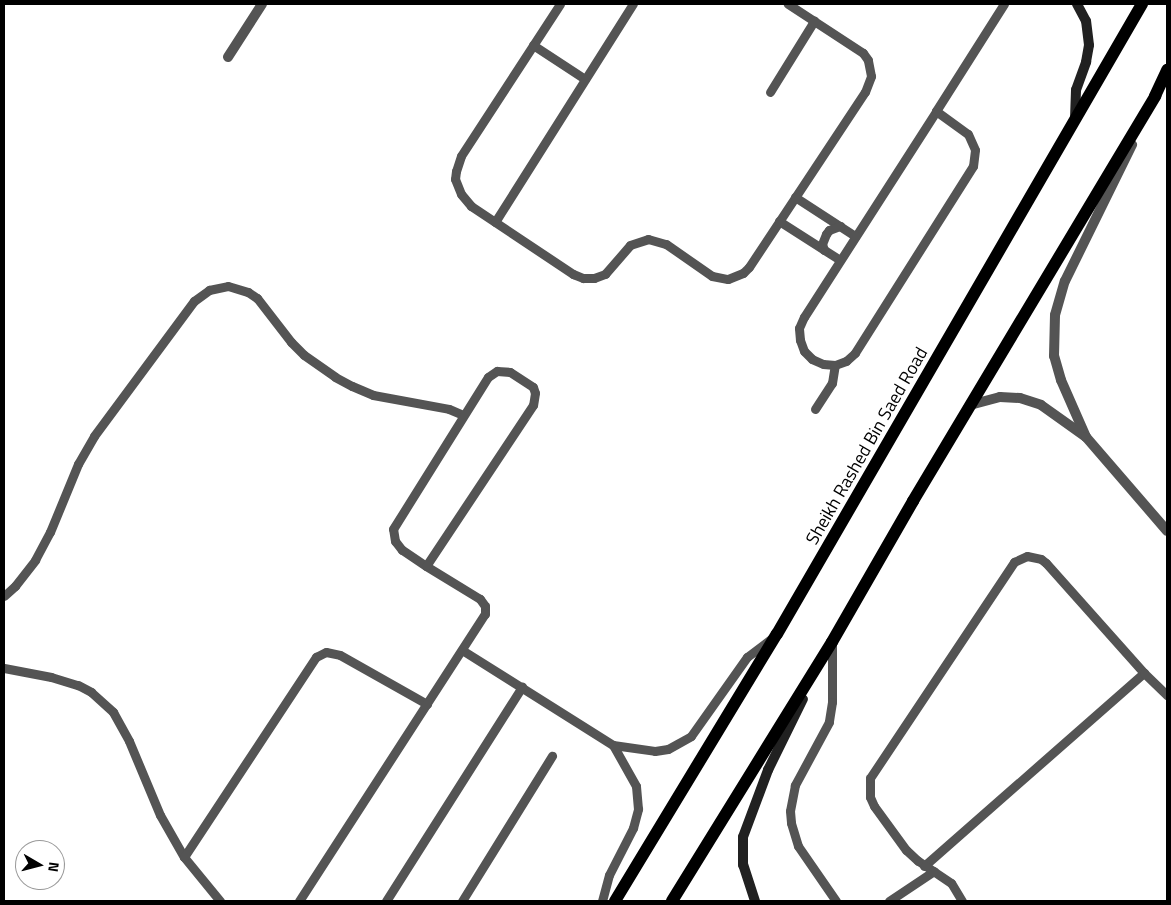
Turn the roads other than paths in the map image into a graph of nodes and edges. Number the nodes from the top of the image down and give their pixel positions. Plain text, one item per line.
1 (262, 4) edge
2 (560, 4) edge
3 (633, 4) edge
4 (788, 4) edge
5 (1004, 4) edge
6 (1077, 4) edge
7 (1142, 4) edge
8 (814, 21) junction
9 (533, 46) junction
10 (228, 57) dead end
11 (1167, 70) edge
12 (585, 79) junction
13 (770, 92) dead end
14 (1155, 96) junction
15 (936, 111) junction
16 (1075, 119) junction
17 (795, 197) junction
18 (780, 221) junction
19 (495, 222) junction
20 (840, 226) junction
21 (855, 236) junction
22 (824, 250) junction
23 (840, 260) junction
24 (835, 365) junction
25 (815, 409) dead end
26 (463, 416) junction
27 (1086, 437) junction
28 (913, 501) junction
29 (1167, 531) edge
30 (426, 566) junction
31 (4, 596) edge
32 (777, 634) junction
33 (832, 642) junction
34 (462, 650) junction
35 (4, 668) edge
36 (1144, 673) junction
37 (522, 687) junction
38 (1167, 695) edge
39 (427, 704) junction
40 (613, 745) junction
41 (552, 756) dead end
42 (184, 857) junction
43 (924, 866) junction
44 (934, 871) junction
45 (220, 901) edge
46 (299, 901) edge
47 (386, 901) edge
48 (462, 901) edge
49 (602, 901) edge
50 (615, 901) edge
51 (672, 901) edge
52 (755, 901) edge
53 (836, 901) edge
54 (889, 901) edge
55 (962, 901) edge

1 - 10 street
2 - 9 lane
3 - 12 lane
4 - 8 lane
5 - 15 lane
6 - 16 street
7 - 16 main road, Sheikh Rashed Bin Saed Road
8 - 13 lane
8 - 17 lane
9 - 12 lane
9 - 19 lane
11 - 14 main road
12 - 19 lane
14 - 27 street
14 - 28 main road
15 - 21 lane
15 - 24 lane
16 - 32 main road, Sheikh Rashed Bin Saed Road
17 - 18 lane
17 - 20 lane
18 - 19 lane
18 - 22 lane
20 - 21 lane
20 - 22 lane
21 - 23 lane
22 - 23 lane
23 - 24 lane
24 - 25 lane
26 - 30 lane
26 - 30 lane
26 - 31 lane
27 - 28 street
27 - 29 street
28 - 33 main road
30 - 34 lane
32 - 40 lane
32 - 50 main road, Sheikh Rashed Bin Saed Road
33 - 51 main road
33 - 52 street
33 - 53 lane
34 - 37 lane
34 - 39 lane
35 - 42 lane
36 - 38 lane
36 - 43 lane
36 - 43 lane
37 - 40 lane
37 - 47 lane
39 - 42 lane
39 - 46 lane
40 - 49 lane
41 - 48 lane
42 - 45 lane
43 - 44 lane
44 - 54 lane
44 - 55 lane

